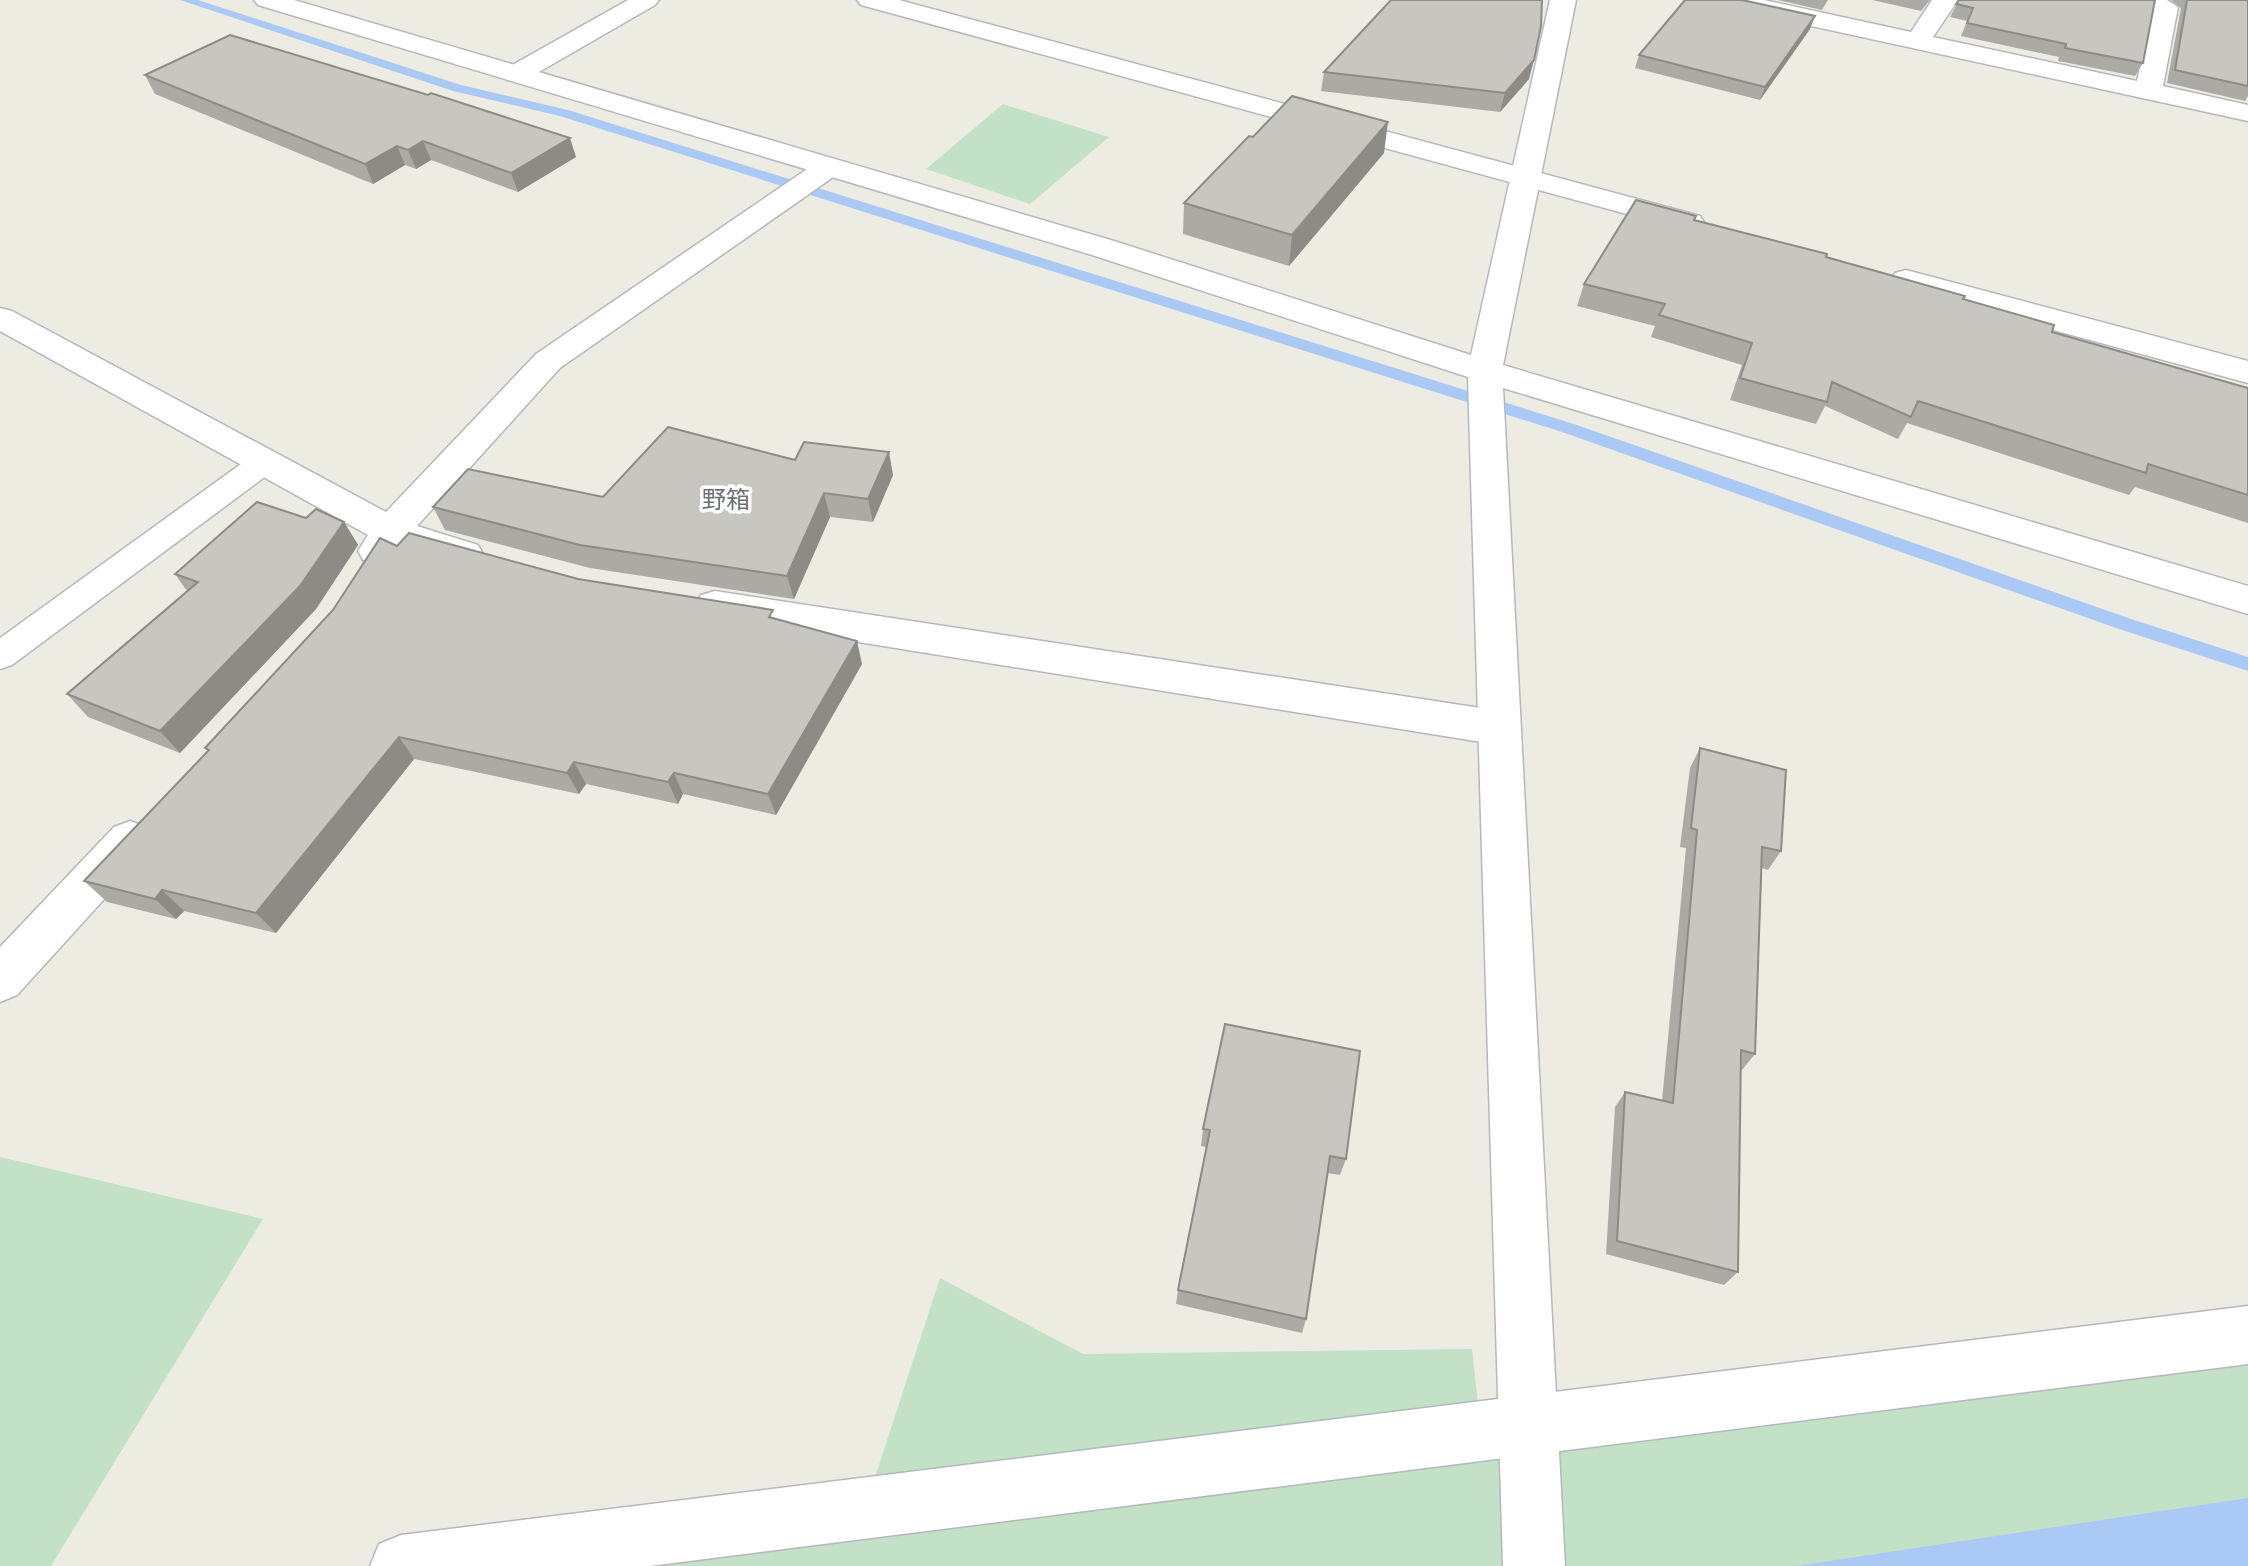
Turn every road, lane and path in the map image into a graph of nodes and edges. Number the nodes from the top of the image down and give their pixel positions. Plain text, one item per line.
1 (267, 0) edge
2 (646, 0) edge
3 (870, 0) edge
4 (1563, 0) edge
5 (1729, 0) edge
6 (1945, 0) edge
7 (2134, 0) edge
8 (1917, 42) junction
9 (516, 74) junction
10 (2148, 92) junction
11 (2248, 113) edge
12 (829, 167) junction
13 (1525, 178) junction
14 (1710, 228) edge
15 (1879, 273) edge
16 (0, 318) edge
17 (1485, 371) junction
18 (2248, 372) edge
19 (263, 463) junction
20 (390, 531) junction
21 (503, 563) edge
22 (357, 582) edge
23 (683, 600) edge
24 (2248, 600) edge
25 (0, 656) edge
26 (1500, 728) junction
27 (156, 811) edge
28 (0, 980) edge
29 (2248, 1335) edge
30 (1529, 1426) junction
31 (401, 1566) edge
32 (1534, 1566) edge

1 - 9 street
2 - 9 street
3 - 13 street
4 - 13 street
5 - 8 street
6 - 8 street
7 - 10 street
8 - 10 street
9 - 12 street
10 - 11 street
12 - 17 street
12 - 20 street
13 - 14 street
13 - 17 street
15 - 18 street
16 - 19 street
17 - 24 street
17 - 26 street
19 - 20 street
19 - 25 lane
20 - 21 street
20 - 22 street
23 - 26 street
26 - 30 street
27 - 28 street
29 - 30 street
30 - 31 street
30 - 32 street

